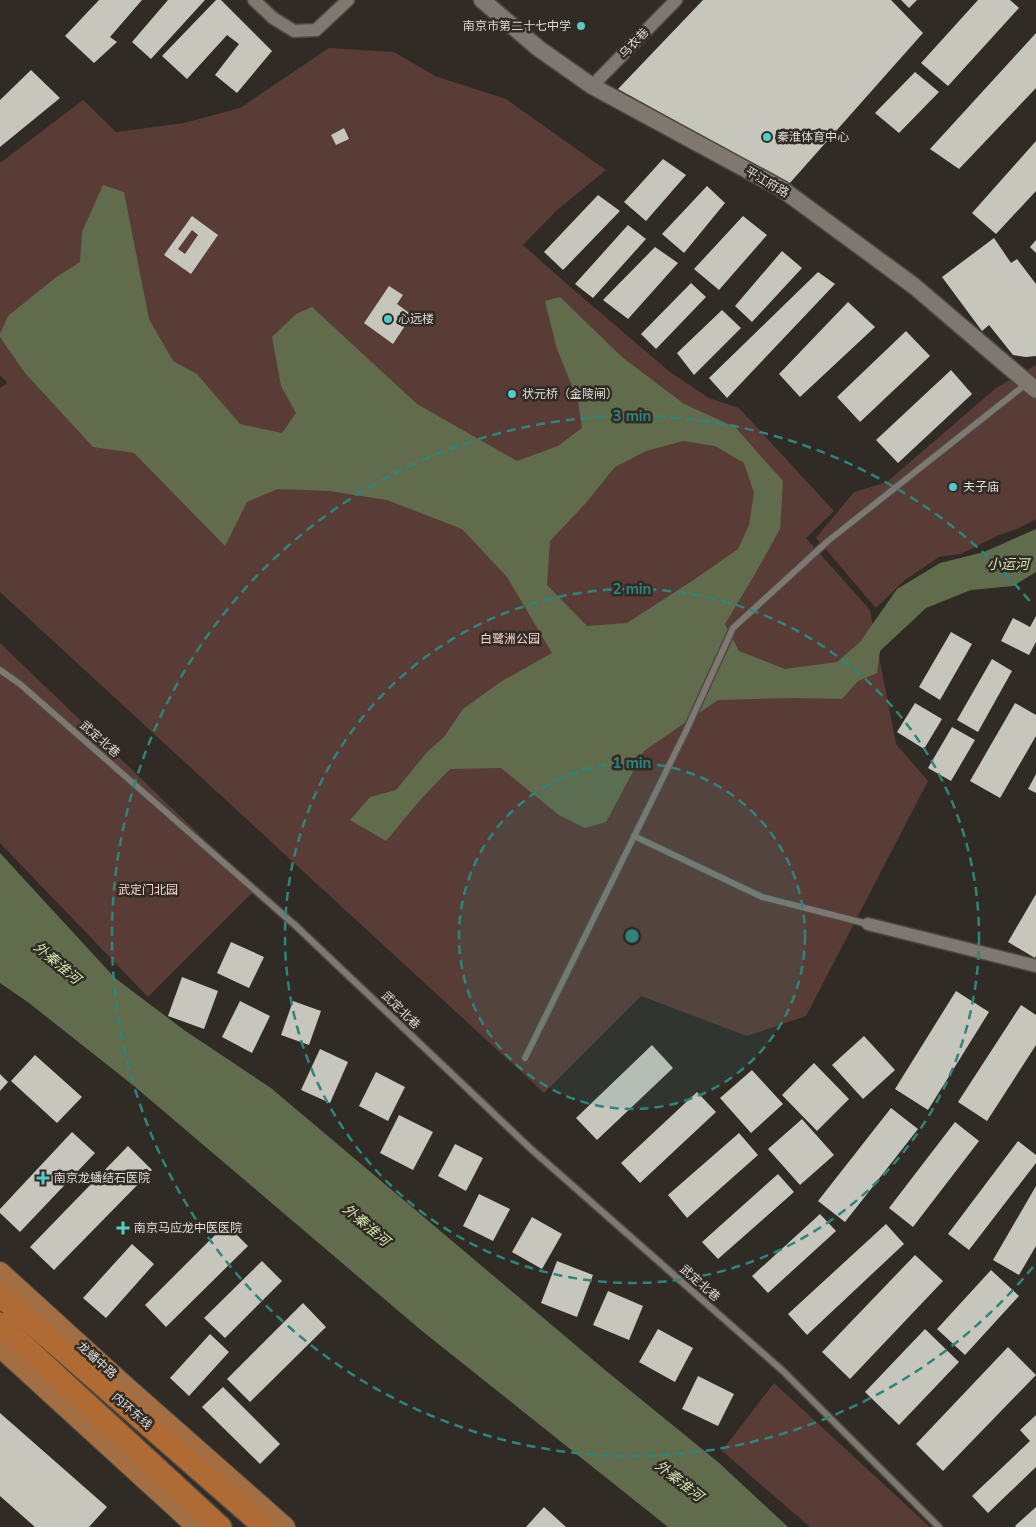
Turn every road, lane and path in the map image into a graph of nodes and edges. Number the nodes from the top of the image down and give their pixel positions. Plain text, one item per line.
1 (254, 0) edge
2 (348, 0) edge
3 (482, 0) edge
4 (676, 0) edge
5 (592, 86) junction
6 (1032, 386) edge
7 (0, 670) edge
8 (634, 836) junction
9 (868, 924) joint
10 (1036, 966) edge
11 (525, 1058) dead end
12 (0, 1272) edge
13 (0, 1296) edge
14 (0, 1324) edge
15 (0, 1347) edge
16 (197, 1527) edge
17 (221, 1527) edge
18 (264, 1527) edge
19 (285, 1527) edge
20 (939, 1527) edge

1 - 2 street
3 - 5 street, 平江府路
4 - 5 street, 乌衣巷
5 - 6 street, 平江府路
6 - 8 lane
7 - 20 lane, 武定北巷
8 - 9 lane
8 - 11 lane
9 - 10 street
12 - 19 main road, 龙蟠中路
13 - 18 highway, 内环东线
14 - 17 highway, 内环东线
15 - 16 main road

